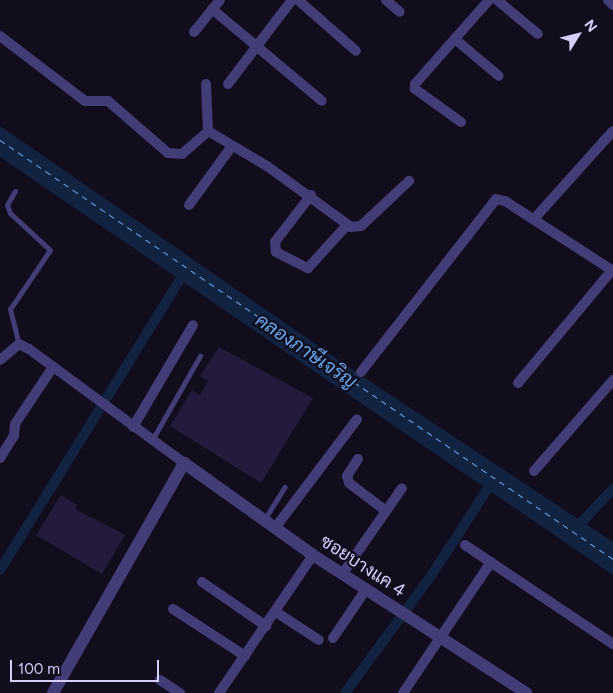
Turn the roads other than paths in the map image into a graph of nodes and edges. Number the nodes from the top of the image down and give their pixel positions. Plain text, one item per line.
1 (220, 0) edge
2 (292, 0) edge
3 (298, 0) edge
4 (386, 0) edge
5 (489, 0) edge
6 (497, 0) edge
7 (608, 0) edge
8 (613, 5) edge
9 (212, 9) junction
10 (400, 12) dead end
11 (194, 32) dead end
12 (538, 34) dead end
13 (0, 36) edge
14 (455, 39) junction
15 (258, 44) junction
16 (356, 51) dead end
17 (499, 76) dead end
18 (206, 84) dead end
19 (228, 84) dead end
20 (322, 101) dead end
21 (461, 122) dead end
22 (208, 131) junction
23 (613, 131) edge
24 (232, 146) junction
25 (409, 181) dead end
26 (15, 191) dead end
27 (311, 195) junction
28 (188, 205) dead end
29 (534, 219) junction
30 (347, 225) junction
31 (612, 270) edge
32 (193, 325) dead end
33 (19, 344) junction
34 (200, 356) dead end
35 (0, 360) edge
36 (53, 367) junction
37 (361, 372) dead end
38 (613, 380) edge
39 (518, 383) dead end
40 (357, 419) dead end
41 (133, 427) junction
42 (152, 440) junction
43 (0, 458) edge
44 (358, 459) dead end
45 (184, 463) junction
46 (534, 471) dead end
47 (285, 487) dead end
48 (402, 488) dead end
49 (386, 511) junction
50 (263, 520) junction
51 (275, 528) junction
52 (465, 545) dead end
53 (313, 555) junction
54 (491, 562) junction
55 (343, 573) junction
56 (202, 582) dead end
57 (367, 588) junction
58 (173, 609) dead end
59 (276, 612) junction
60 (266, 626) junction
61 (442, 637) junction
62 (333, 638) dead end
63 (319, 640) dead end
64 (613, 644) edge
65 (245, 656) junction
66 (160, 680) dead end
67 (520, 691) edge
68 (53, 693) edge
69 (180, 693) edge
70 (219, 693) edge
71 (404, 693) edge

1 - 9 street
2 - 15 street
3 - 16 street
4 - 10 street
5 - 14 street
6 - 12 street
7 - 8 street
9 - 11 street
9 - 15 street
13 - 22 street
14 - 17 street
14 - 21 street
15 - 19 street
15 - 20 street
18 - 22 street
22 - 24 street
23 - 29 street
24 - 27 street
24 - 28 street
25 - 30 street
26 - 33 lane
27 - 30 street
27 - 30 street
29 - 31 street
29 - 37 street
31 - 39 street
32 - 41 street
33 - 35 street
33 - 36 street
34 - 42 lane
36 - 41 street
36 - 43 street
38 - 46 street
40 - 51 street
41 - 42 street
42 - 45 street
44 - 49 street
45 - 50 street, ซอยบางแค 4
45 - 68 street
47 - 50 lane
48 - 49 street
49 - 55 street
50 - 51 street, ซอยบางแค 4
51 - 53 street, ซอยบางแค 4
52 - 54 street
53 - 55 street, ซอยบางแค 4
53 - 59 street
54 - 61 street
54 - 64 street
55 - 57 street, ซอยบางแค 4
56 - 60 street
57 - 61 street, ซอยบางแค 4
57 - 62 street
58 - 65 street
59 - 60 street
59 - 63 street
60 - 65 street
61 - 67 street, ซอยบางแค 4
61 - 71 street
65 - 70 street
66 - 69 street

